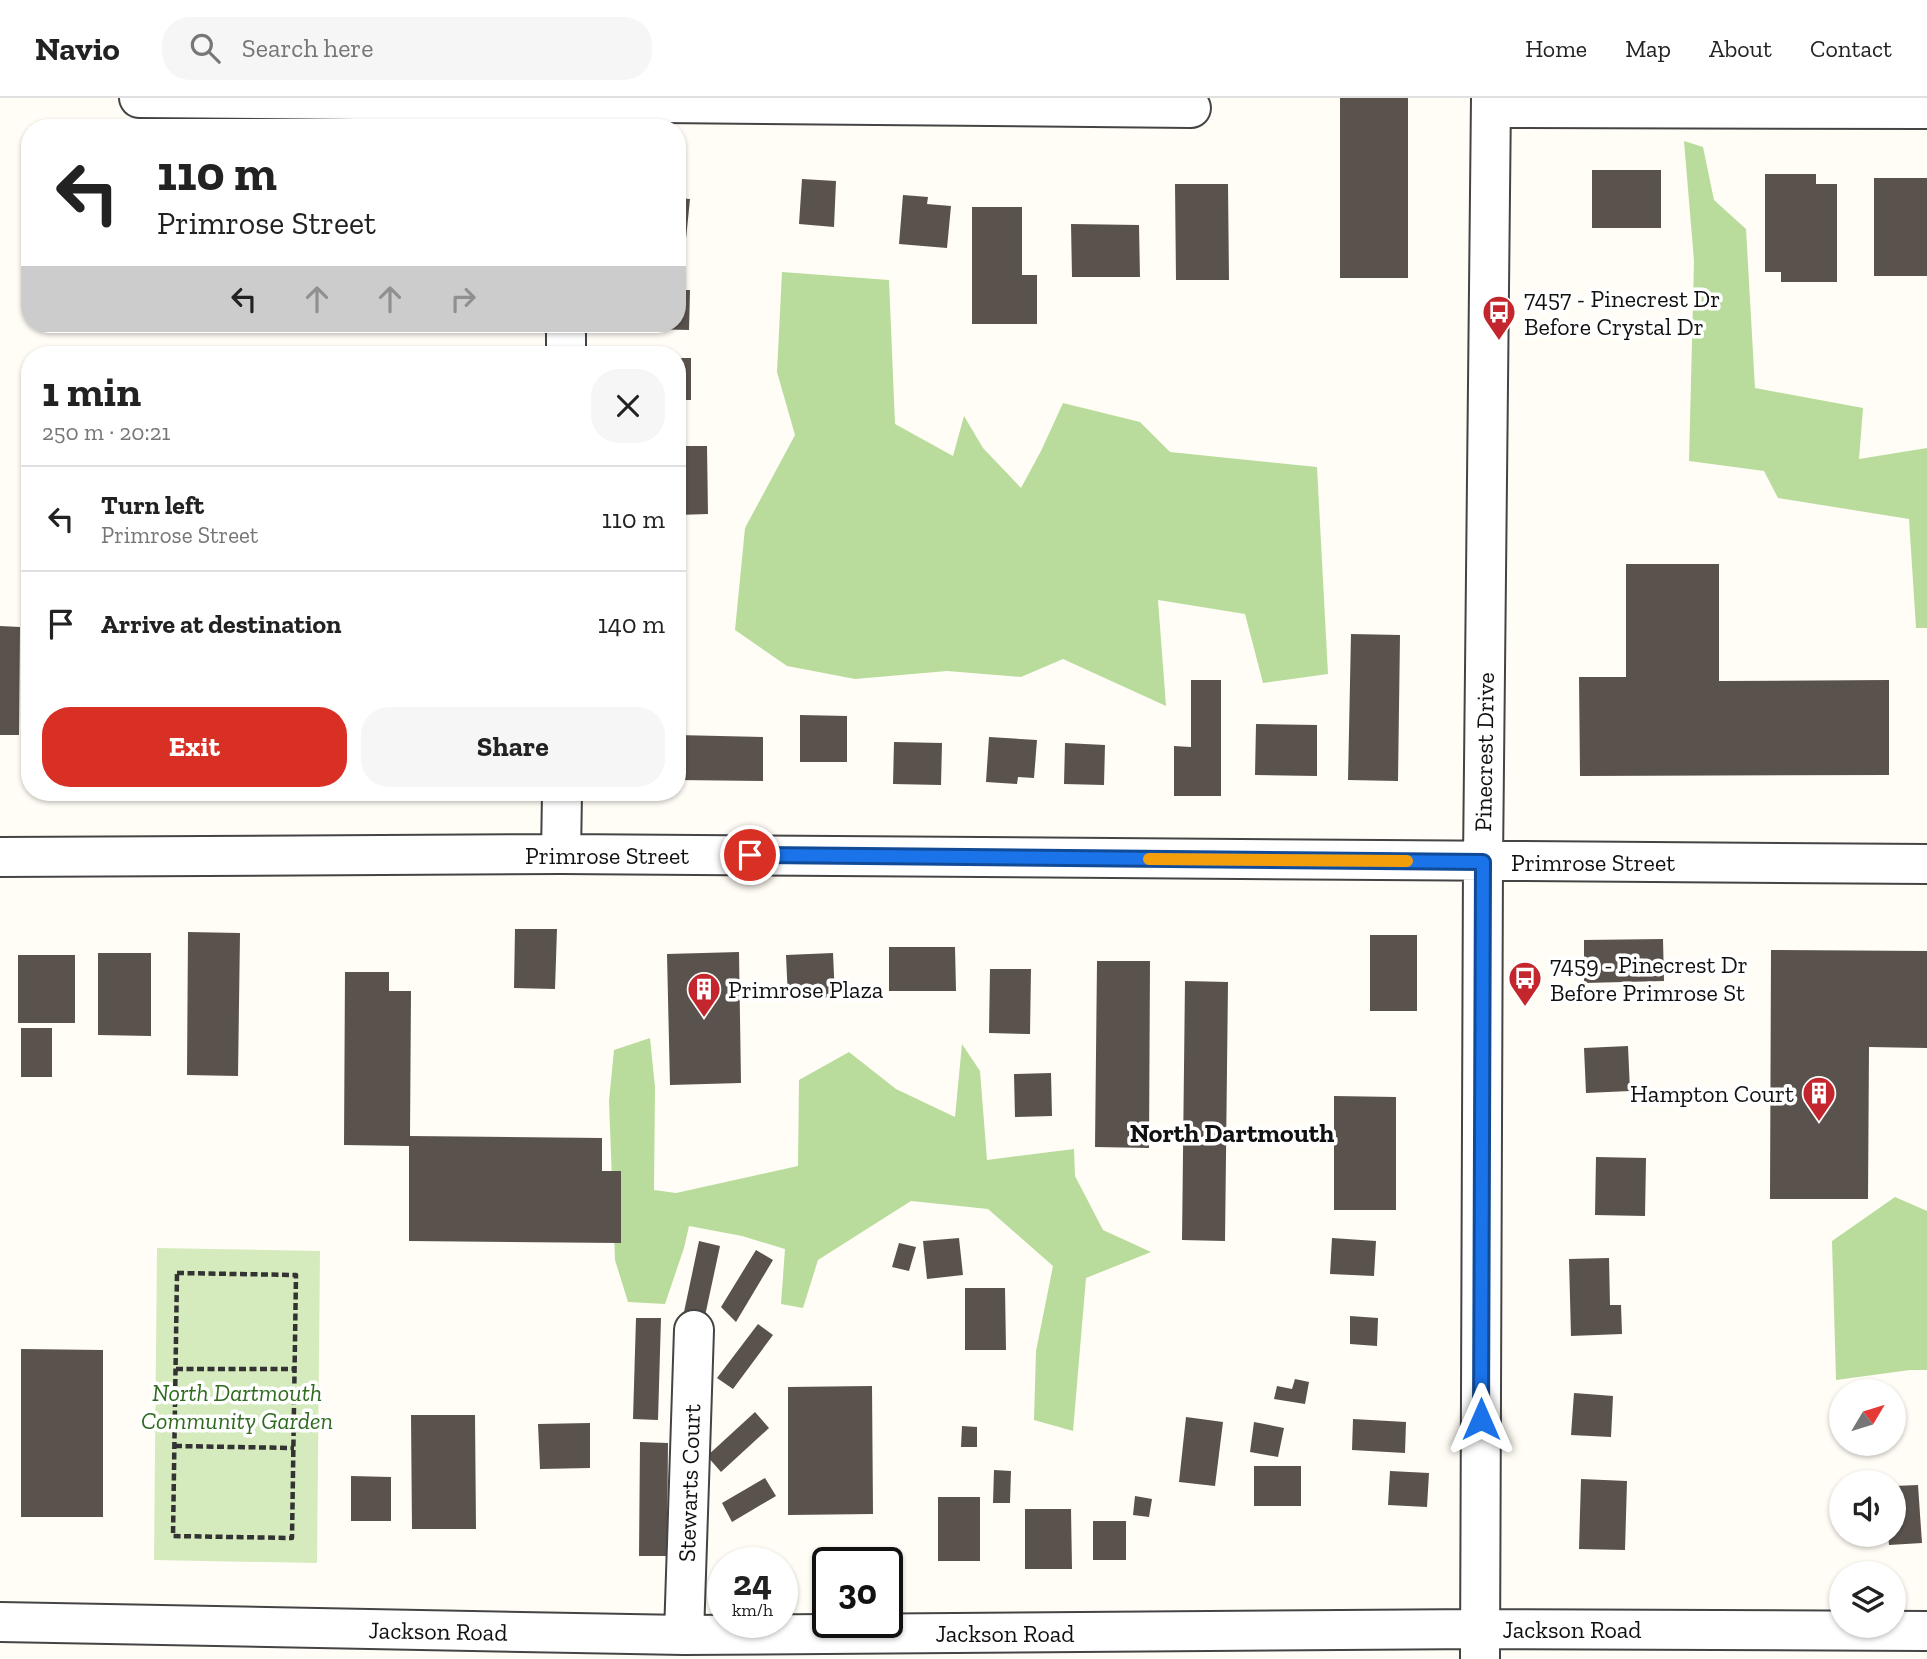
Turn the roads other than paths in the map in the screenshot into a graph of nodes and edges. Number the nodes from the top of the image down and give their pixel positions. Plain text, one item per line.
1 (139, 98) edge
2 (1491, 103) edge
3 (1192, 108) dead end
4 (1927, 109) edge
5 (568, 116) edge
6 (562, 801) edge
7 (561, 854) junction
8 (0, 857) edge
9 (1483, 862) junction
10 (1927, 864) edge
11 (694, 1330) dead end
12 (0, 1622) edge
13 (1927, 1631) edge
14 (684, 1636) junction
15 (1480, 1644) edge
16 (750, 1647) edge

1 - 5 street
2 - 4 street
2 - 9 street, Pinecrest Drive
3 - 5 street
6 - 7 street
7 - 8 street, Primrose Street
7 - 9 street, Primrose Street
9 - 10 street, Primrose Street
9 - 15 street, Pinecrest Drive
11 - 14 street, Stewarts Court
12 - 14 street, Jackson Road
13 - 15 street, Jackson Road
14 - 16 street, Jackson Road
15 - 16 street, Jackson Road

